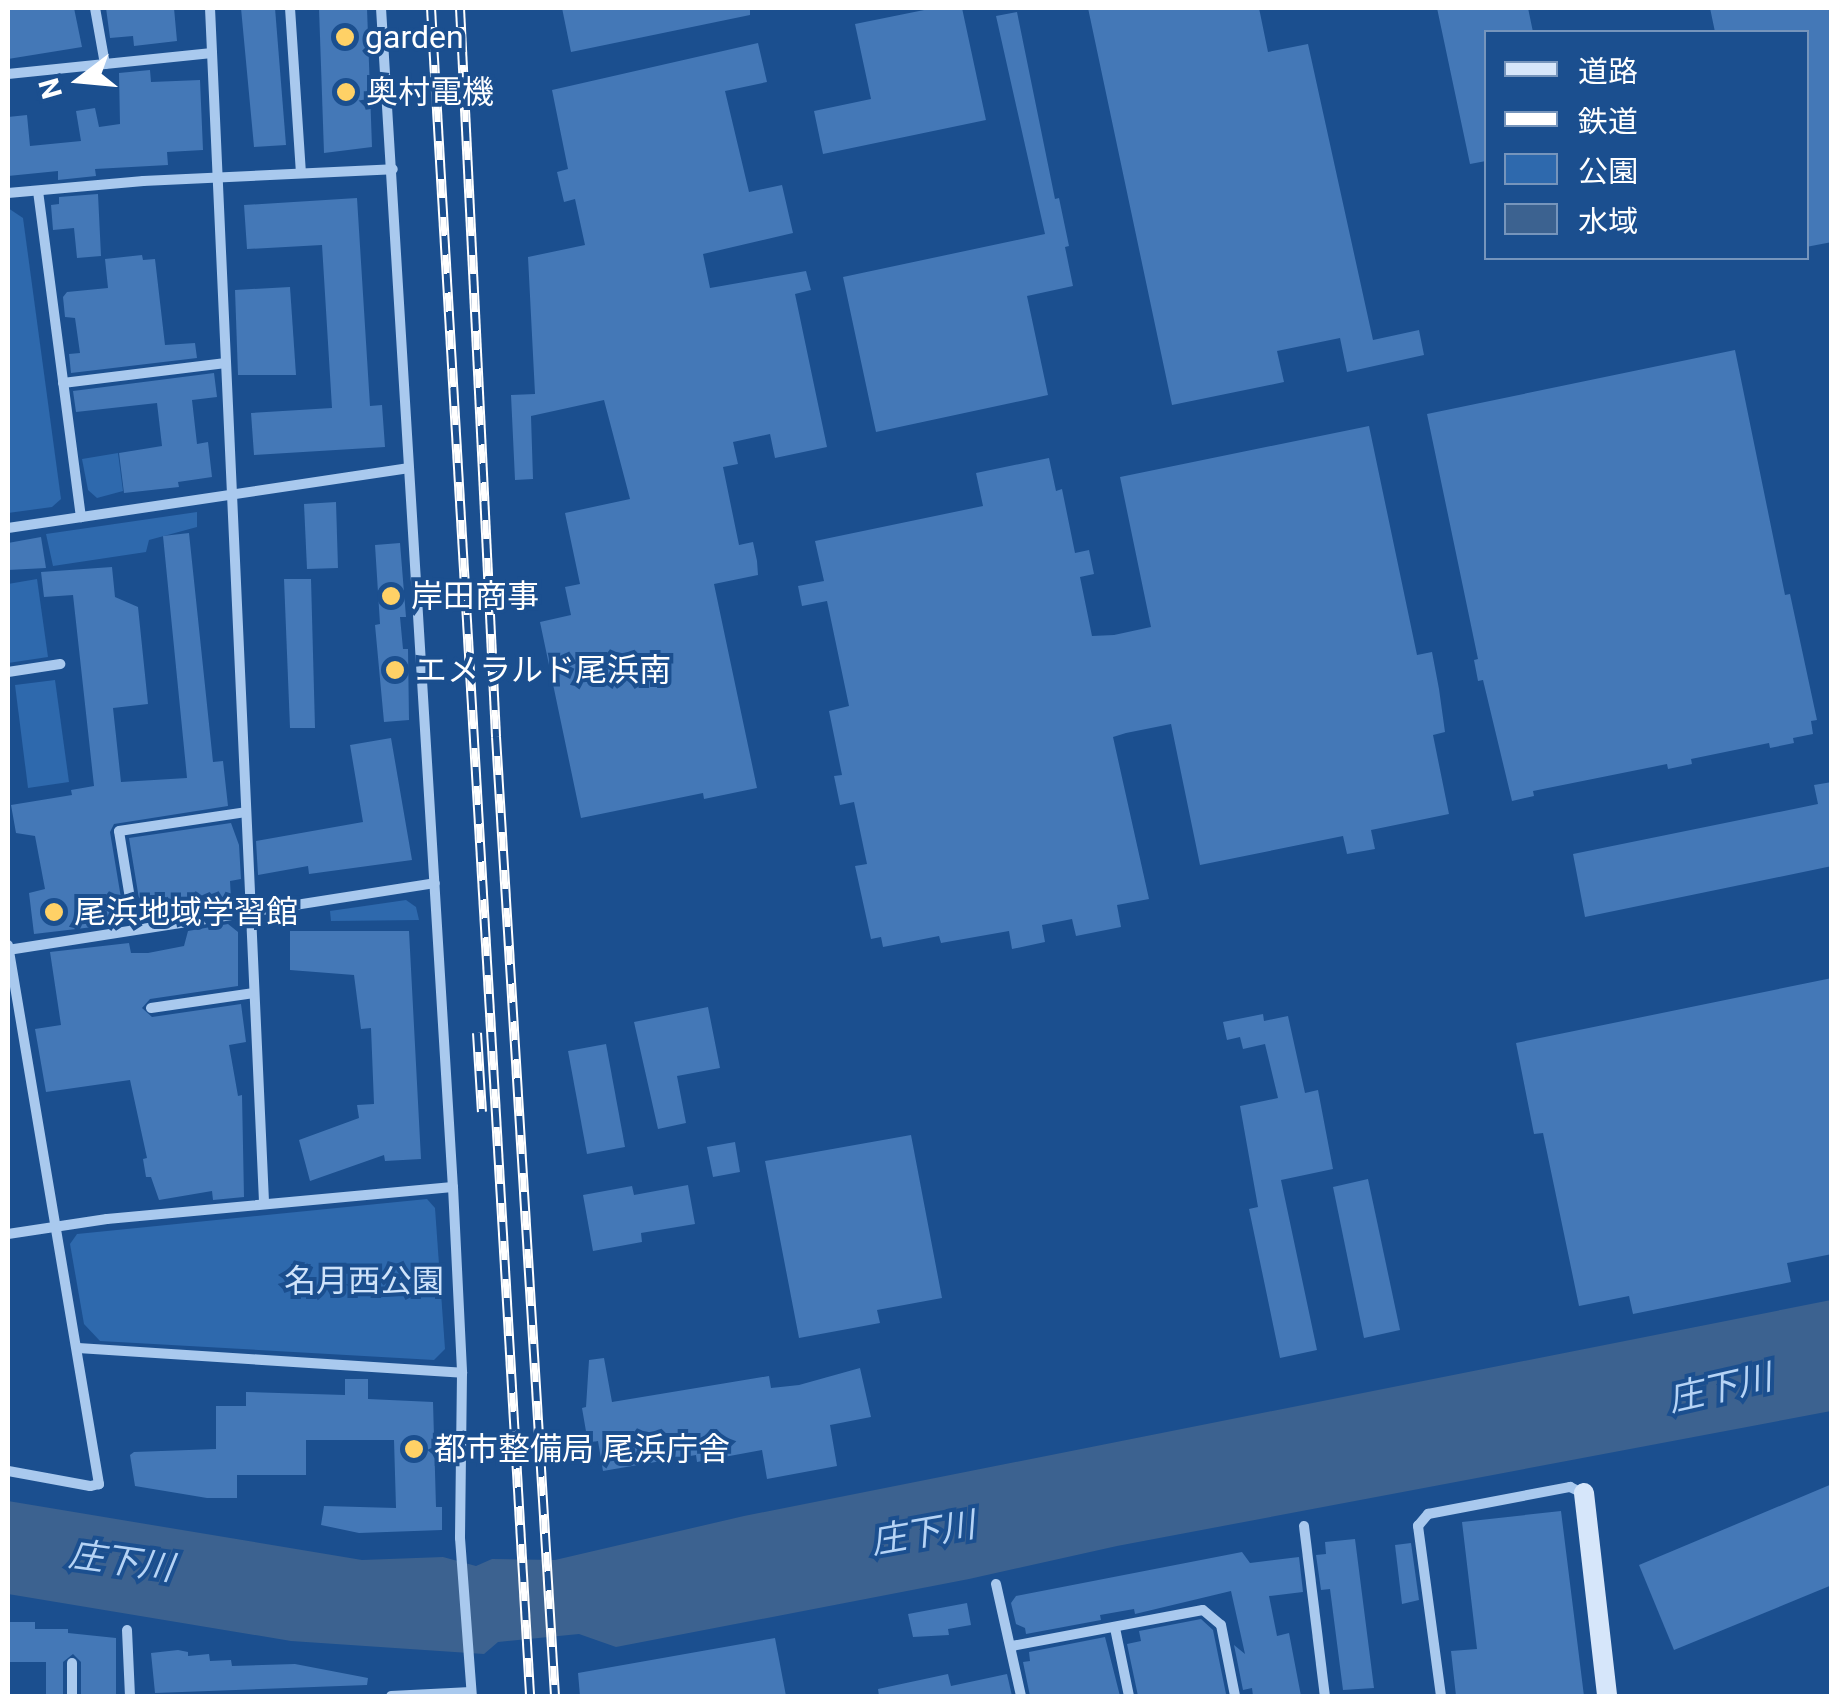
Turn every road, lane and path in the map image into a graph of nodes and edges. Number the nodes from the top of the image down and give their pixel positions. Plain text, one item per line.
1 (96, 8) edge
2 (210, 8) edge
3 (290, 8) edge
4 (381, 8) edge
5 (212, 53) junction
6 (106, 64) junction
7 (8, 74) edge
8 (392, 168) junction
9 (301, 173) junction
10 (217, 176) junction
11 (38, 191) junction
12 (8, 193) edge
13 (226, 362) junction
14 (63, 383) junction
15 (408, 468) junction
16 (231, 495) junction
17 (80, 517) junction
18 (8, 528) edge
19 (60, 664) dead end
20 (8, 672) edge
21 (246, 812) junction
22 (435, 883) junction
23 (250, 910) junction
24 (135, 929) junction
25 (8, 948) edge
26 (254, 993) junction
27 (151, 1008) dead end
28 (453, 1187) junction
29 (264, 1204) junction
30 (56, 1226) junction
31 (8, 1234) edge
32 (78, 1348) junction
33 (462, 1373) junction
34 (8, 1471) edge
35 (1584, 1493) joint
36 (1304, 1526) dead end
37 (996, 1584) dead end
38 (1115, 1628) junction
39 (127, 1630) dead end
40 (1012, 1646) junction
41 (72, 1663) dead end
42 (472, 1694) edge
43 (72, 1696) edge
44 (130, 1696) edge
45 (391, 1696) edge
46 (1021, 1696) edge
47 (1130, 1696) edge
48 (1235, 1696) edge
49 (1325, 1696) edge
50 (1441, 1696) edge
51 (1607, 1696) edge

1 - 6 street
2 - 5 street
3 - 9 street
4 - 8 street
5 - 6 street
5 - 10 street
6 - 7 street
8 - 9 street
8 - 15 street
9 - 10 street
10 - 11 street
10 - 13 street
11 - 12 street
11 - 14 street
13 - 14 street
13 - 16 street
14 - 17 street
15 - 16 street
15 - 22 street
16 - 17 street
16 - 21 street
17 - 18 street
19 - 20 street
21 - 23 street
21 - 24 street
22 - 23 street
22 - 28 street
23 - 24 street
23 - 26 street
24 - 25 street
25 - 30 street
26 - 27 street
26 - 29 street
28 - 29 street
28 - 33 street
29 - 30 street
30 - 31 street
30 - 32 street
32 - 33 street
32 - 34 street
33 - 42 street
35 - 50 street
35 - 51 street
36 - 49 street
37 - 40 street
38 - 40 street
38 - 47 street
38 - 48 street
39 - 44 street
40 - 46 street
41 - 43 street
42 - 45 street

